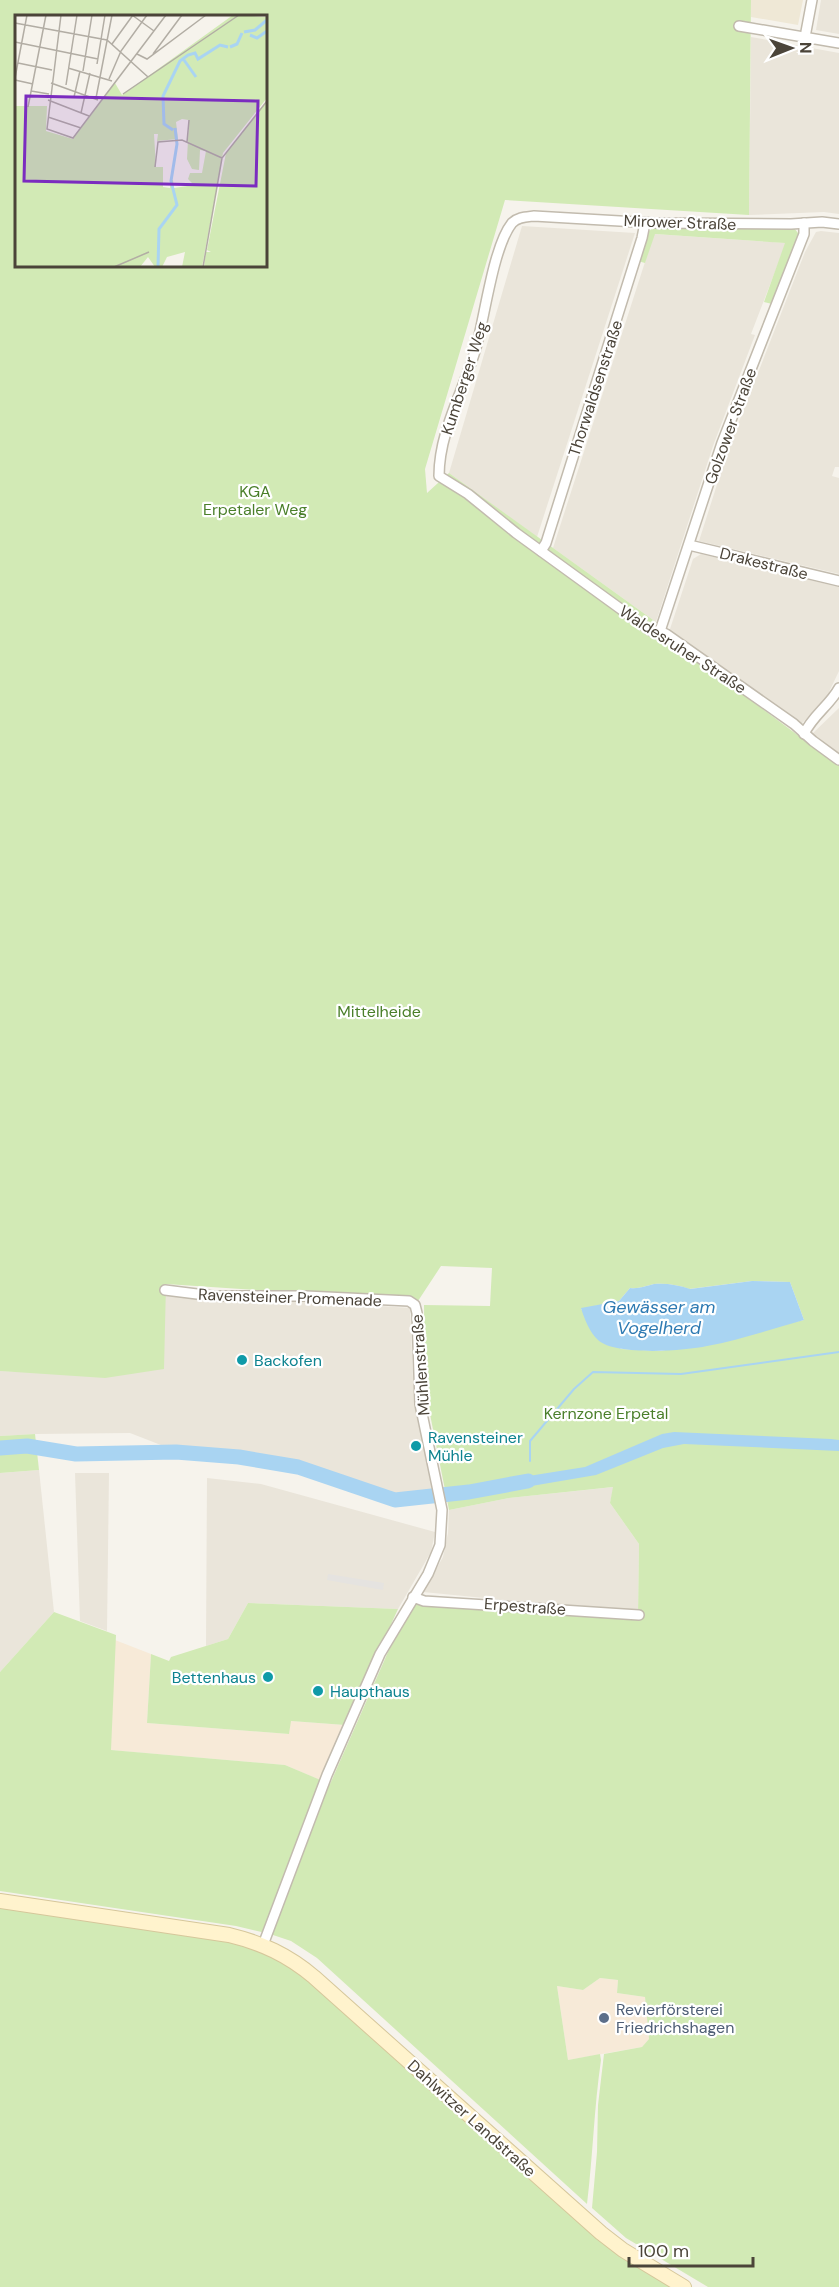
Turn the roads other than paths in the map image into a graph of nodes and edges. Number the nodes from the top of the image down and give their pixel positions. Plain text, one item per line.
1 (812, 0) edge
2 (740, 26) dead end
3 (805, 37) junction
4 (839, 43) edge
5 (521, 217) joint
6 (645, 223) junction
7 (804, 224) junction
8 (839, 224) edge
9 (439, 476) joint
10 (689, 545) junction
11 (541, 551) junction
12 (839, 581) edge
13 (660, 631) junction
14 (838, 693) edge
15 (804, 734) junction
16 (839, 760) edge
17 (165, 1290) dead end
18 (415, 1305) joint
19 (413, 1597) junction
20 (639, 1615) dead end
21 (0, 1901) edge
22 (263, 1945) junction
23 (684, 2287) edge

1 - 3 street
2 - 3 street
3 - 4 street
5 - 6 street, Mirower Straße
5 - 9 street, Kumberger Weg
6 - 7 street, Mirower Straße
6 - 11 street, Thorwaldsenstraße
7 - 8 street, Mirower Straße
7 - 10 street, Golzower Straße
9 - 11 street, Waldesruher Straße
10 - 12 street, Drakestraße
10 - 13 street, Golzower Straße
11 - 13 street, Waldesruher Straße
13 - 15 street, Waldesruher Straße
14 - 15 street
15 - 16 street, Waldesruher Straße
17 - 18 street, Ravensteiner Promenade
18 - 19 street, Mühlenstraße
19 - 20 street, Erpestraße
19 - 22 street
21 - 22 main road, Dahlwitzer Landstraße
22 - 23 main road, Dahlwitzer Landstraße

